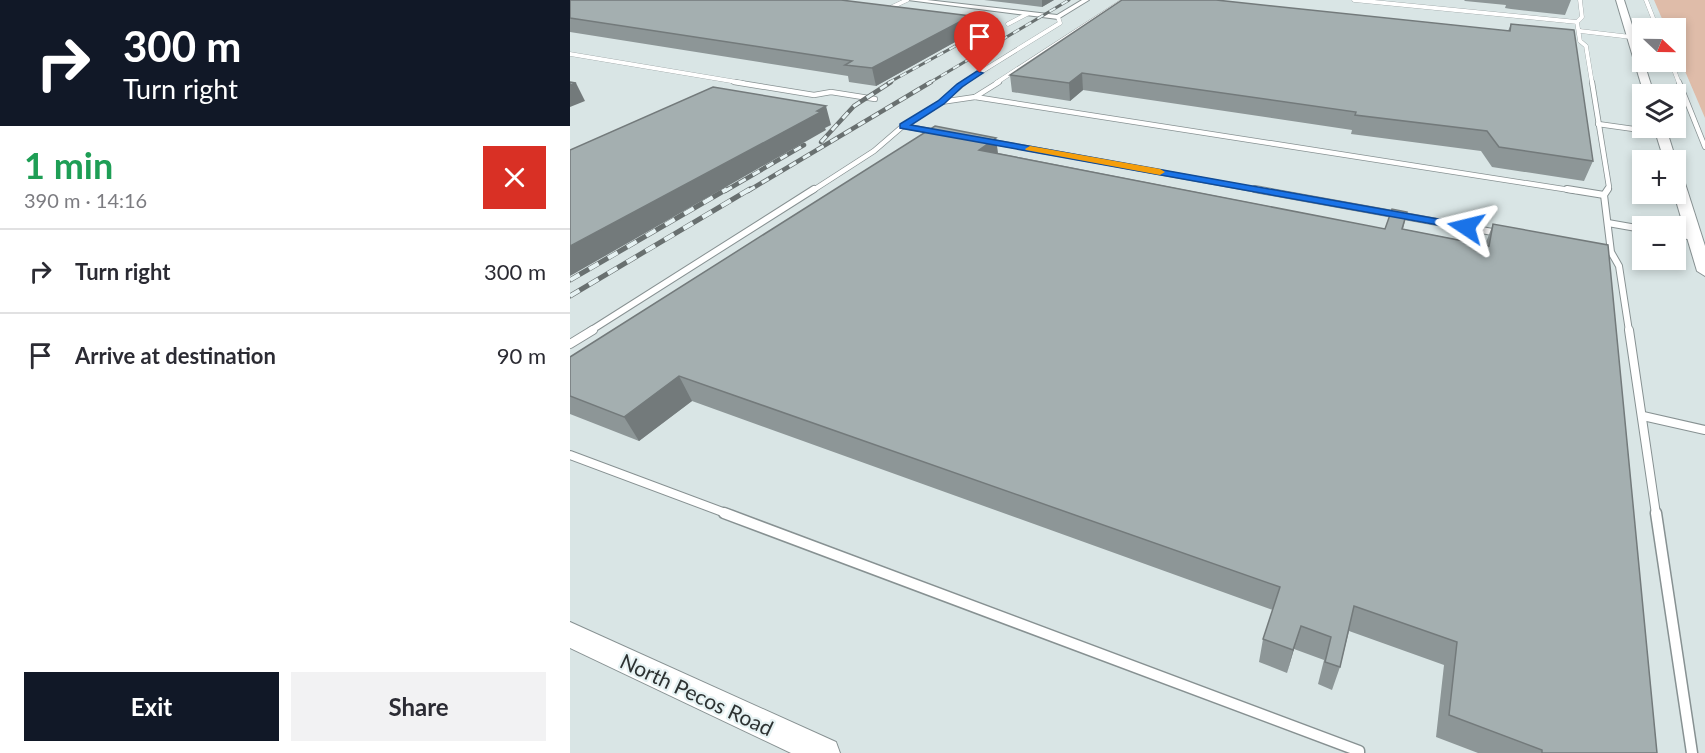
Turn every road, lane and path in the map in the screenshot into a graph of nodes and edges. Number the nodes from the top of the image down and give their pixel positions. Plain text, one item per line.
1 (909, 0) edge
2 (1086, 0) edge
3 (1124, 0) edge
4 (1354, 0) edge
5 (1580, 0) edge
6 (1620, 0) edge
7 (1646, 0) edge
8 (892, 7) edge
9 (1027, 14) junction
10 (1058, 17) junction
11 (1653, 18) edge
12 (1577, 22) junction
13 (1008, 24) dead end
14 (1580, 31) junction
15 (1631, 37) junction
16 (570, 54) edge
17 (1675, 72) edge
18 (1646, 84) edge
19 (975, 96) junction
20 (875, 99) dead end
21 (941, 102) junction
22 (1598, 124) junction
23 (903, 126) junction
24 (1632, 127) edge
25 (939, 132) edge
26 (986, 141) edge
27 (1705, 147) edge
28 (1604, 195) junction
29 (1684, 204) edge
30 (1608, 223) junction
31 (1632, 227) edge
32 (1501, 233) edge
33 (1686, 236) edge
34 (1694, 237) junction
35 (1600, 250) edge
36 (1611, 252) junction
37 (1705, 271) edge
38 (570, 344) edge
39 (1643, 416) junction
40 (1705, 430) edge
41 (570, 455) edge
42 (570, 635) edge
43 (825, 753) edge
44 (1359, 753) edge
45 (1692, 753) edge

1 - 8 lane
1 - 9 street
2 - 10 street
3 - 19 lane
4 - 12 lane
5 - 12 lane
6 - 15 street
7 - 11 lane
9 - 10 street
9 - 13 lane
10 - 21 lane
12 - 14 lane
14 - 15 lane
14 - 22 lane
15 - 18 street
16 - 20 lane
17 - 27 lane
19 - 21 lane
19 - 28 lane
21 - 23 lane
22 - 24 lane
22 - 28 lane
23 - 25 lane
23 - 38 lane
26 - 32 lane
28 - 30 lane
29 - 34 street
30 - 31 lane
30 - 36 lane
33 - 34 lane
34 - 37 street
35 - 36 lane
36 - 39 lane
39 - 40 lane
39 - 45 lane
41 - 44 lane
42 - 43 street, North Pecos Road

